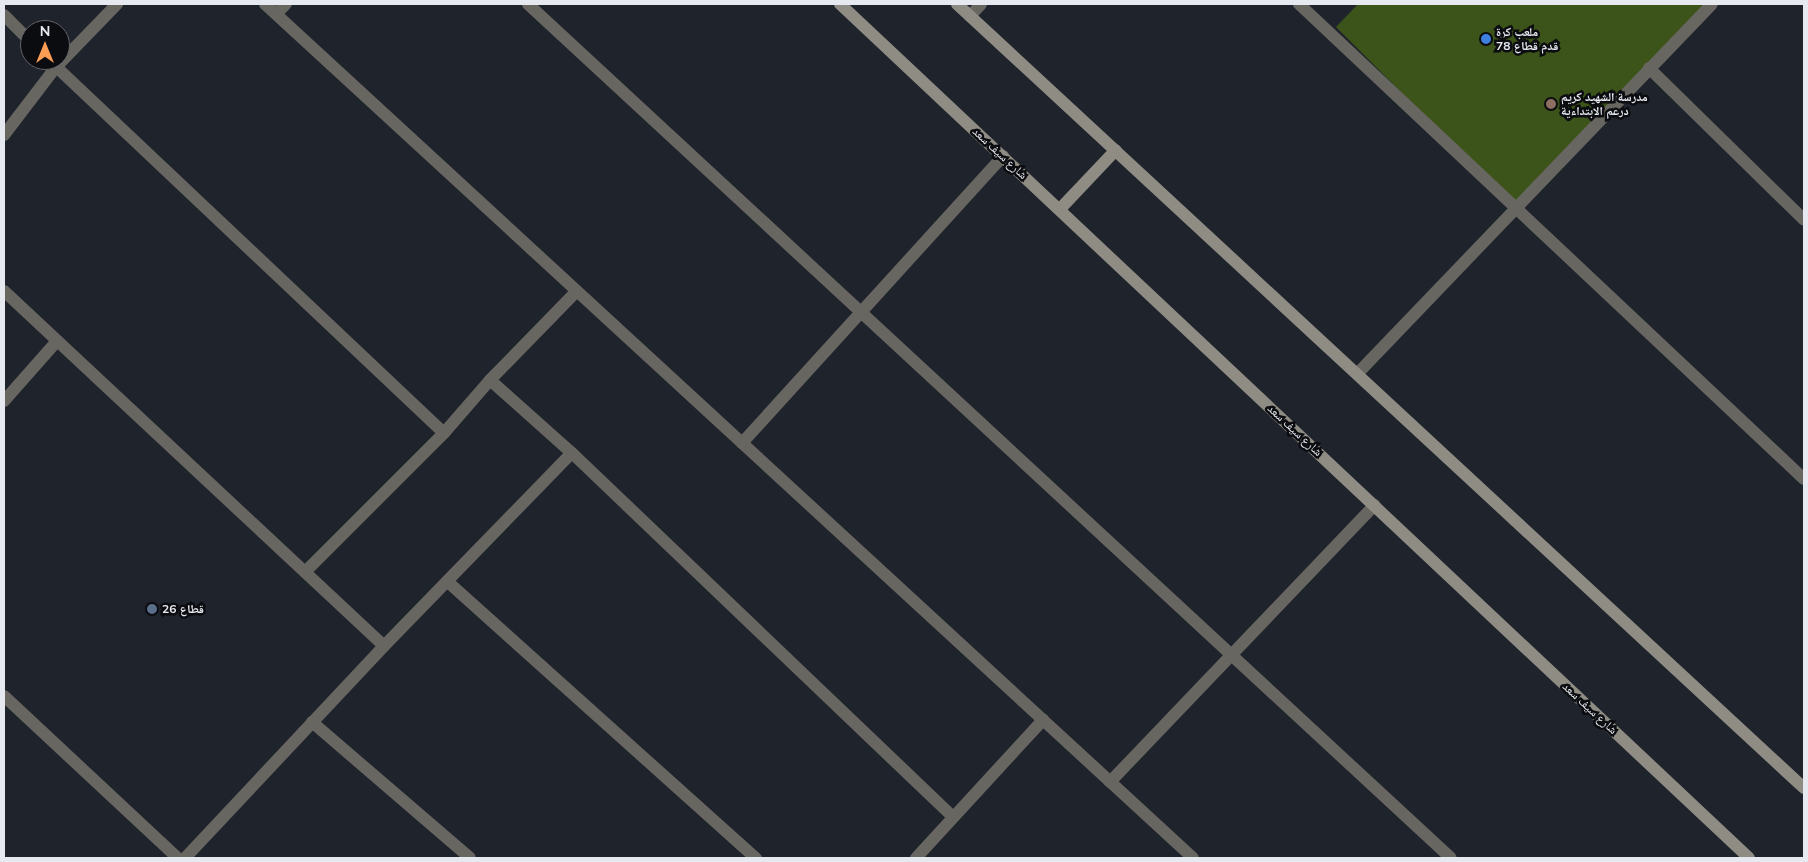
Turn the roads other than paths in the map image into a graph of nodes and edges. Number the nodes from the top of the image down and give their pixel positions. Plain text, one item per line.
1 (117, 4) edge
2 (265, 4) edge
3 (286, 4) edge
4 (528, 4) edge
5 (840, 4) edge
6 (957, 4) edge
7 (981, 4) edge
8 (1299, 4) edge
9 (1712, 4) edge
10 (276, 14) junction
11 (4, 15) edge
12 (970, 16) junction
13 (20, 31) edge
14 (70, 47) edge
15 (1649, 68) junction
16 (48, 70) edge
17 (60, 70) edge
18 (4, 136) edge
19 (1116, 150) junction
20 (1003, 156) junction
21 (1515, 206) junction
22 (1060, 209) junction
23 (1804, 220) edge
24 (577, 291) junction
25 (4, 292) edge
26 (861, 312) junction
27 (58, 342) junction
28 (1358, 373) junction
29 (490, 380) junction
30 (4, 400) edge
31 (444, 433) junction
32 (742, 442) junction
33 (572, 453) junction
34 (1804, 479) edge
35 (1375, 505) junction
36 (305, 572) junction
37 (448, 582) junction
38 (384, 646) junction
39 (1231, 655) junction
40 (4, 696) edge
41 (1043, 720) junction
42 (312, 722) junction
43 (1110, 782) junction
44 (1804, 788) edge
45 (953, 817) junction
46 (178, 858) edge
47 (185, 858) edge
48 (470, 858) edge
49 (756, 858) edge
50 (916, 858) edge
51 (1193, 858) edge
52 (1451, 858) edge
53 (1749, 858) edge

1 - 14 street
2 - 10 street
3 - 10 street
4 - 26 street
5 - 20 street, شارع سيف سعد
6 - 12 street
7 - 12 street
8 - 21 street
9 - 15 street
10 - 24 street
11 - 13 street
12 - 19 street
15 - 21 street
15 - 23 street
16 - 18 street
17 - 31 street
19 - 22 street
19 - 28 street
20 - 22 street, شارع سيف سعد
20 - 26 street
21 - 28 street
21 - 34 street
22 - 35 street, شارع سيف سعد
24 - 29 street
24 - 32 street
25 - 27 street
26 - 32 street
26 - 39 street
27 - 30 street
27 - 36 street
28 - 44 street
29 - 31 street
29 - 33 street
31 - 36 street
32 - 41 street
33 - 37 street
33 - 45 street
35 - 39 street
35 - 53 street, شارع سيف سعد
36 - 38 street
37 - 38 street
37 - 49 street
38 - 42 street
39 - 43 street
39 - 52 street
40 - 46 street
41 - 43 street
41 - 45 street
42 - 47 street
42 - 48 street
43 - 51 street
45 - 50 street

